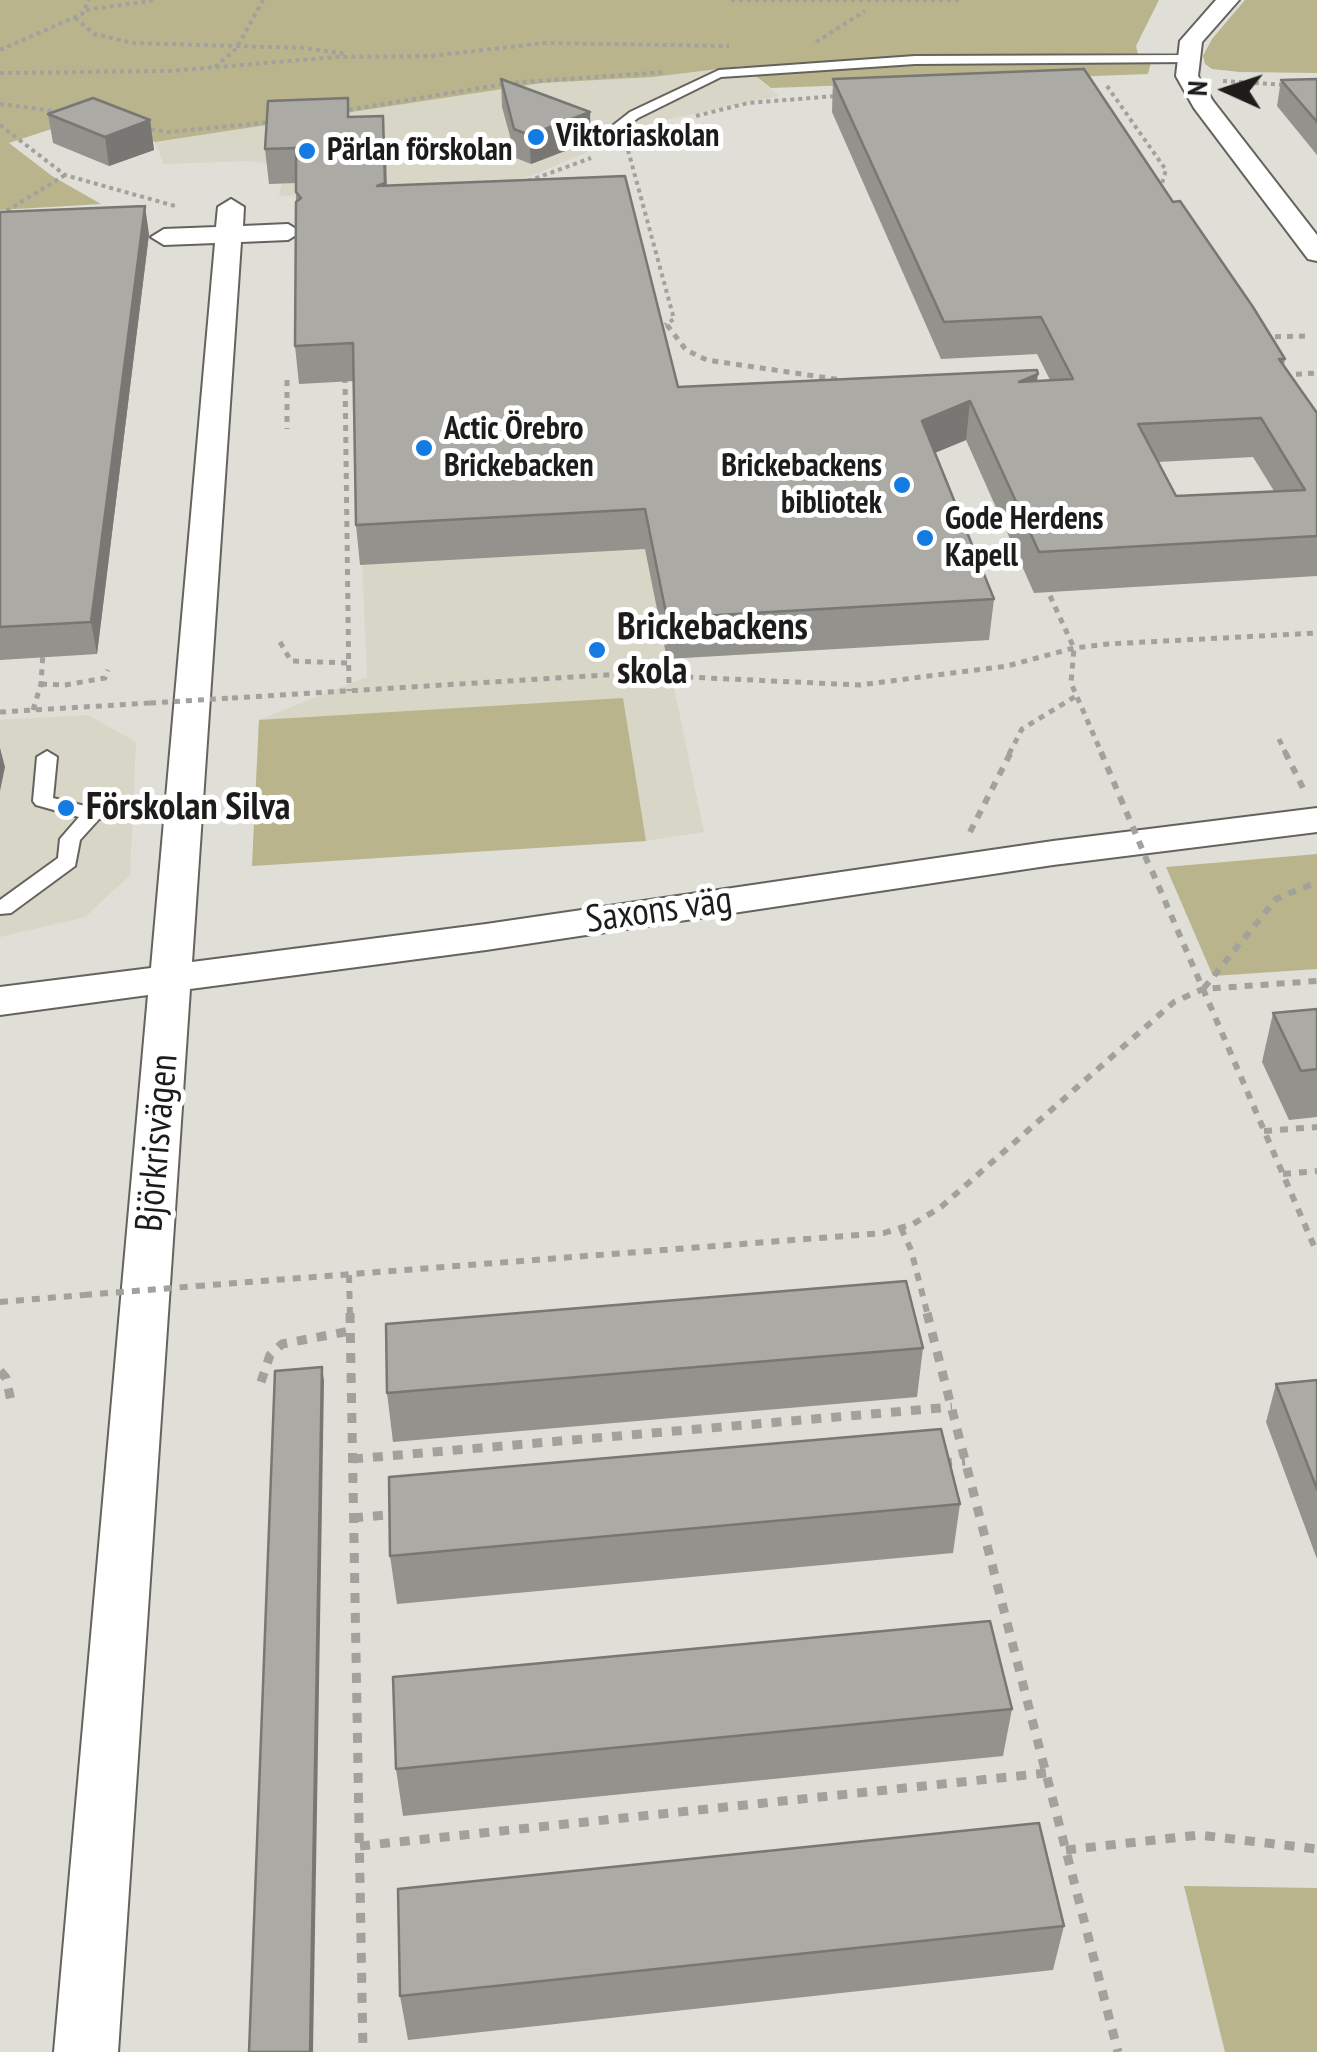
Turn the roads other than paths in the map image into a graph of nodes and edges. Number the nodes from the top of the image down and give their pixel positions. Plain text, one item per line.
1 (1228, 0) edge
2 (1188, 71) junction
3 (604, 138) dead end
4 (230, 221) junction
5 (288, 232) dead end
6 (164, 237) dead end
7 (1317, 253) edge
8 (47, 757) dead end
9 (184, 805) junction
10 (1312, 809) edge
11 (94, 814) junction
12 (3, 908) dead end
13 (170, 980) junction
14 (0, 1001) edge
15 (86, 2052) edge

1 - 2 street
2 - 3 lane
2 - 7 street
4 - 5 street
4 - 6 street
4 - 9 street, Björkrisvägen
8 - 11 lane
9 - 11 lane
9 - 13 street, Björkrisvägen
10 - 13 street, Saxons väg
11 - 12 lane
13 - 14 street, Saxons väg
13 - 15 street, Björkrisvägen

